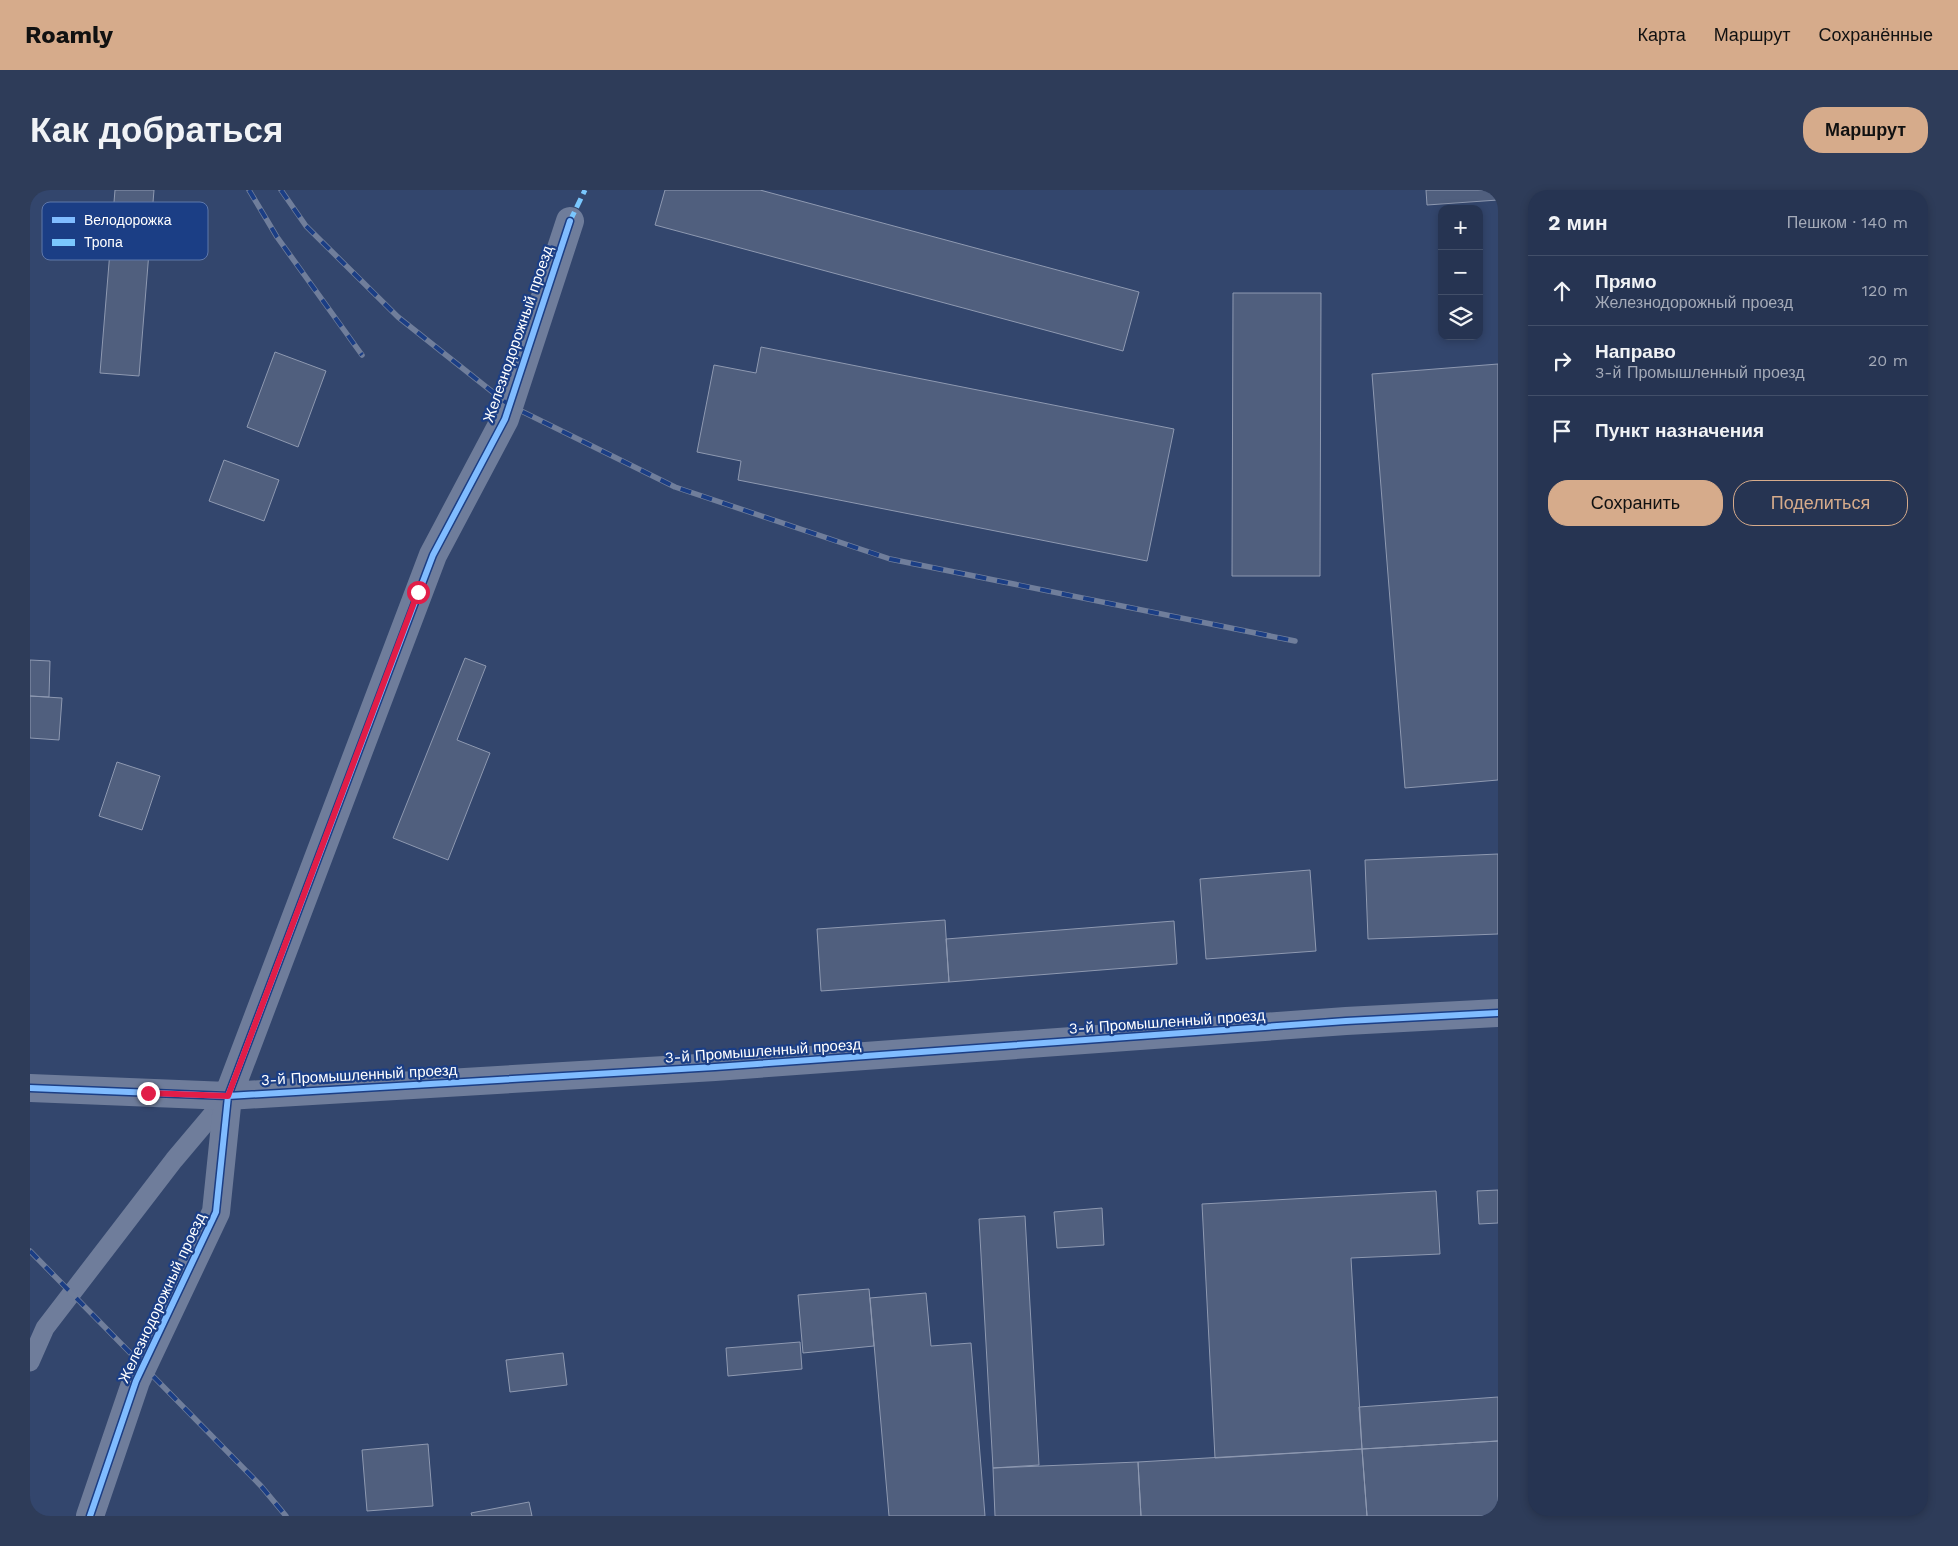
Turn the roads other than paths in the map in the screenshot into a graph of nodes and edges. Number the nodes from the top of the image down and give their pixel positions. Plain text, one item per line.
1 (570, 221) dead end
2 (1498, 1012) edge
3 (30, 1088) edge
4 (228, 1096) junction
5 (30, 1362) edge
6 (90, 1516) edge

1 - 4 street, Железнодорожный проезд
2 - 4 street, 3-й Промышленный проезд
3 - 4 street, 3-й Промышленный проезд
4 - 5 lane
4 - 6 street, Железнодорожный проезд

